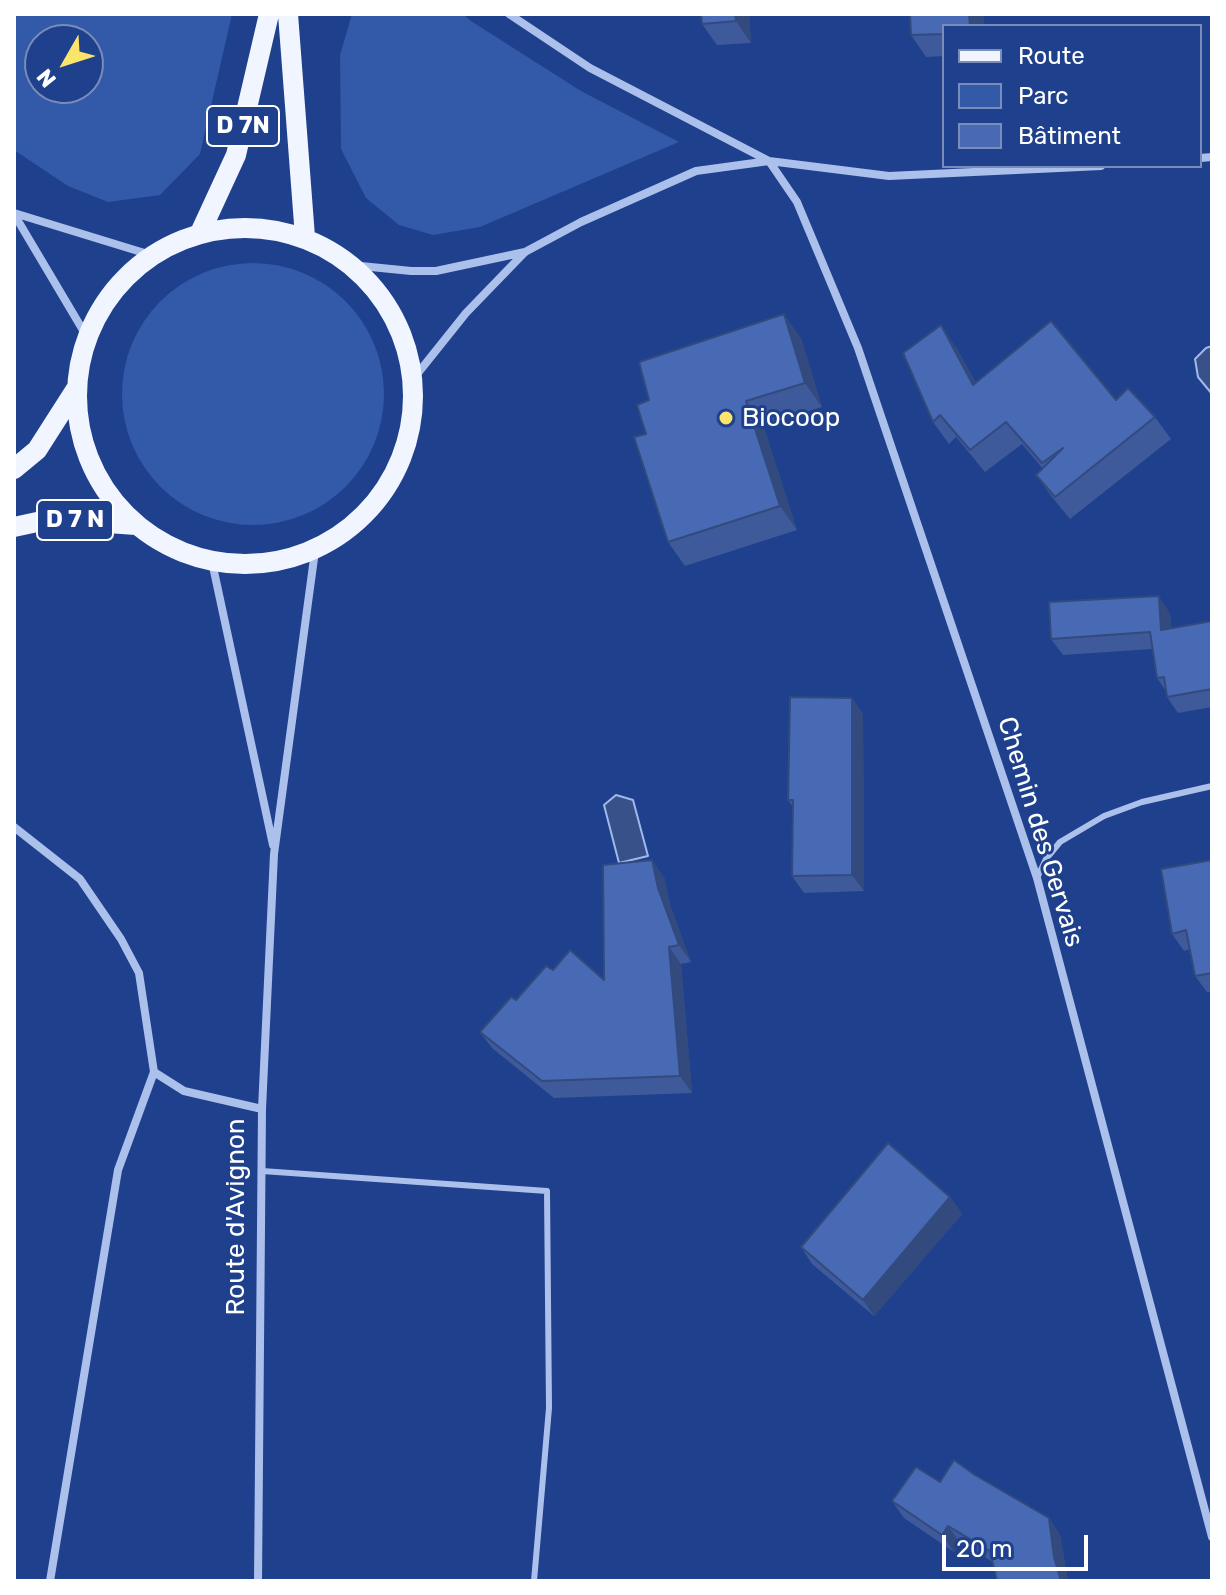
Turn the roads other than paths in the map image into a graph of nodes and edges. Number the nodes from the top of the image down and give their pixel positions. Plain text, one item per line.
1 (269, 14) edge
2 (288, 14) edge
3 (509, 14) edge
4 (769, 161) junction
5 (1059, 168) edge
6 (14, 214) edge
7 (200, 233) junction
8 (305, 237) junction
9 (525, 252) junction
10 (151, 255) junction
11 (351, 265) junction
12 (87, 337) junction
13 (414, 378) junction
14 (76, 389) junction
15 (14, 469) edge
16 (136, 525) junction
17 (14, 527) edge
18 (315, 551) junction
19 (212, 562) junction
20 (1212, 786) edge
21 (14, 827) edge
22 (274, 854) junction
23 (1037, 878) junction
24 (154, 1072) junction
25 (262, 1109) junction
26 (262, 1171) junction
27 (1212, 1537) edge
28 (50, 1581) edge
29 (258, 1581) edge
30 (534, 1581) edge

1 - 7 main road, D 7N
2 - 8 main road, D 7N
3 - 4 street
4 - 5 street
4 - 9 street
4 - 23 street, Chemin des Gervais
6 - 10 street
6 - 12 street
7 - 8 main road
7 - 10 main road
8 - 11 main road
9 - 11 street
9 - 13 street
10 - 12 main road
11 - 13 main road
12 - 14 main road
13 - 18 main road
14 - 15 main road
14 - 16 main road
16 - 17 main road, D 7 N
16 - 19 main road
18 - 19 main road
18 - 22 street
19 - 22 street
20 - 23 lane
21 - 24 street
22 - 25 street, Route d'Avignon
23 - 27 street, Chemin des Gervais
24 - 25 street
24 - 28 street
25 - 26 street, Route d'Avignon
26 - 29 street, Route d'Avignon
26 - 30 lane

